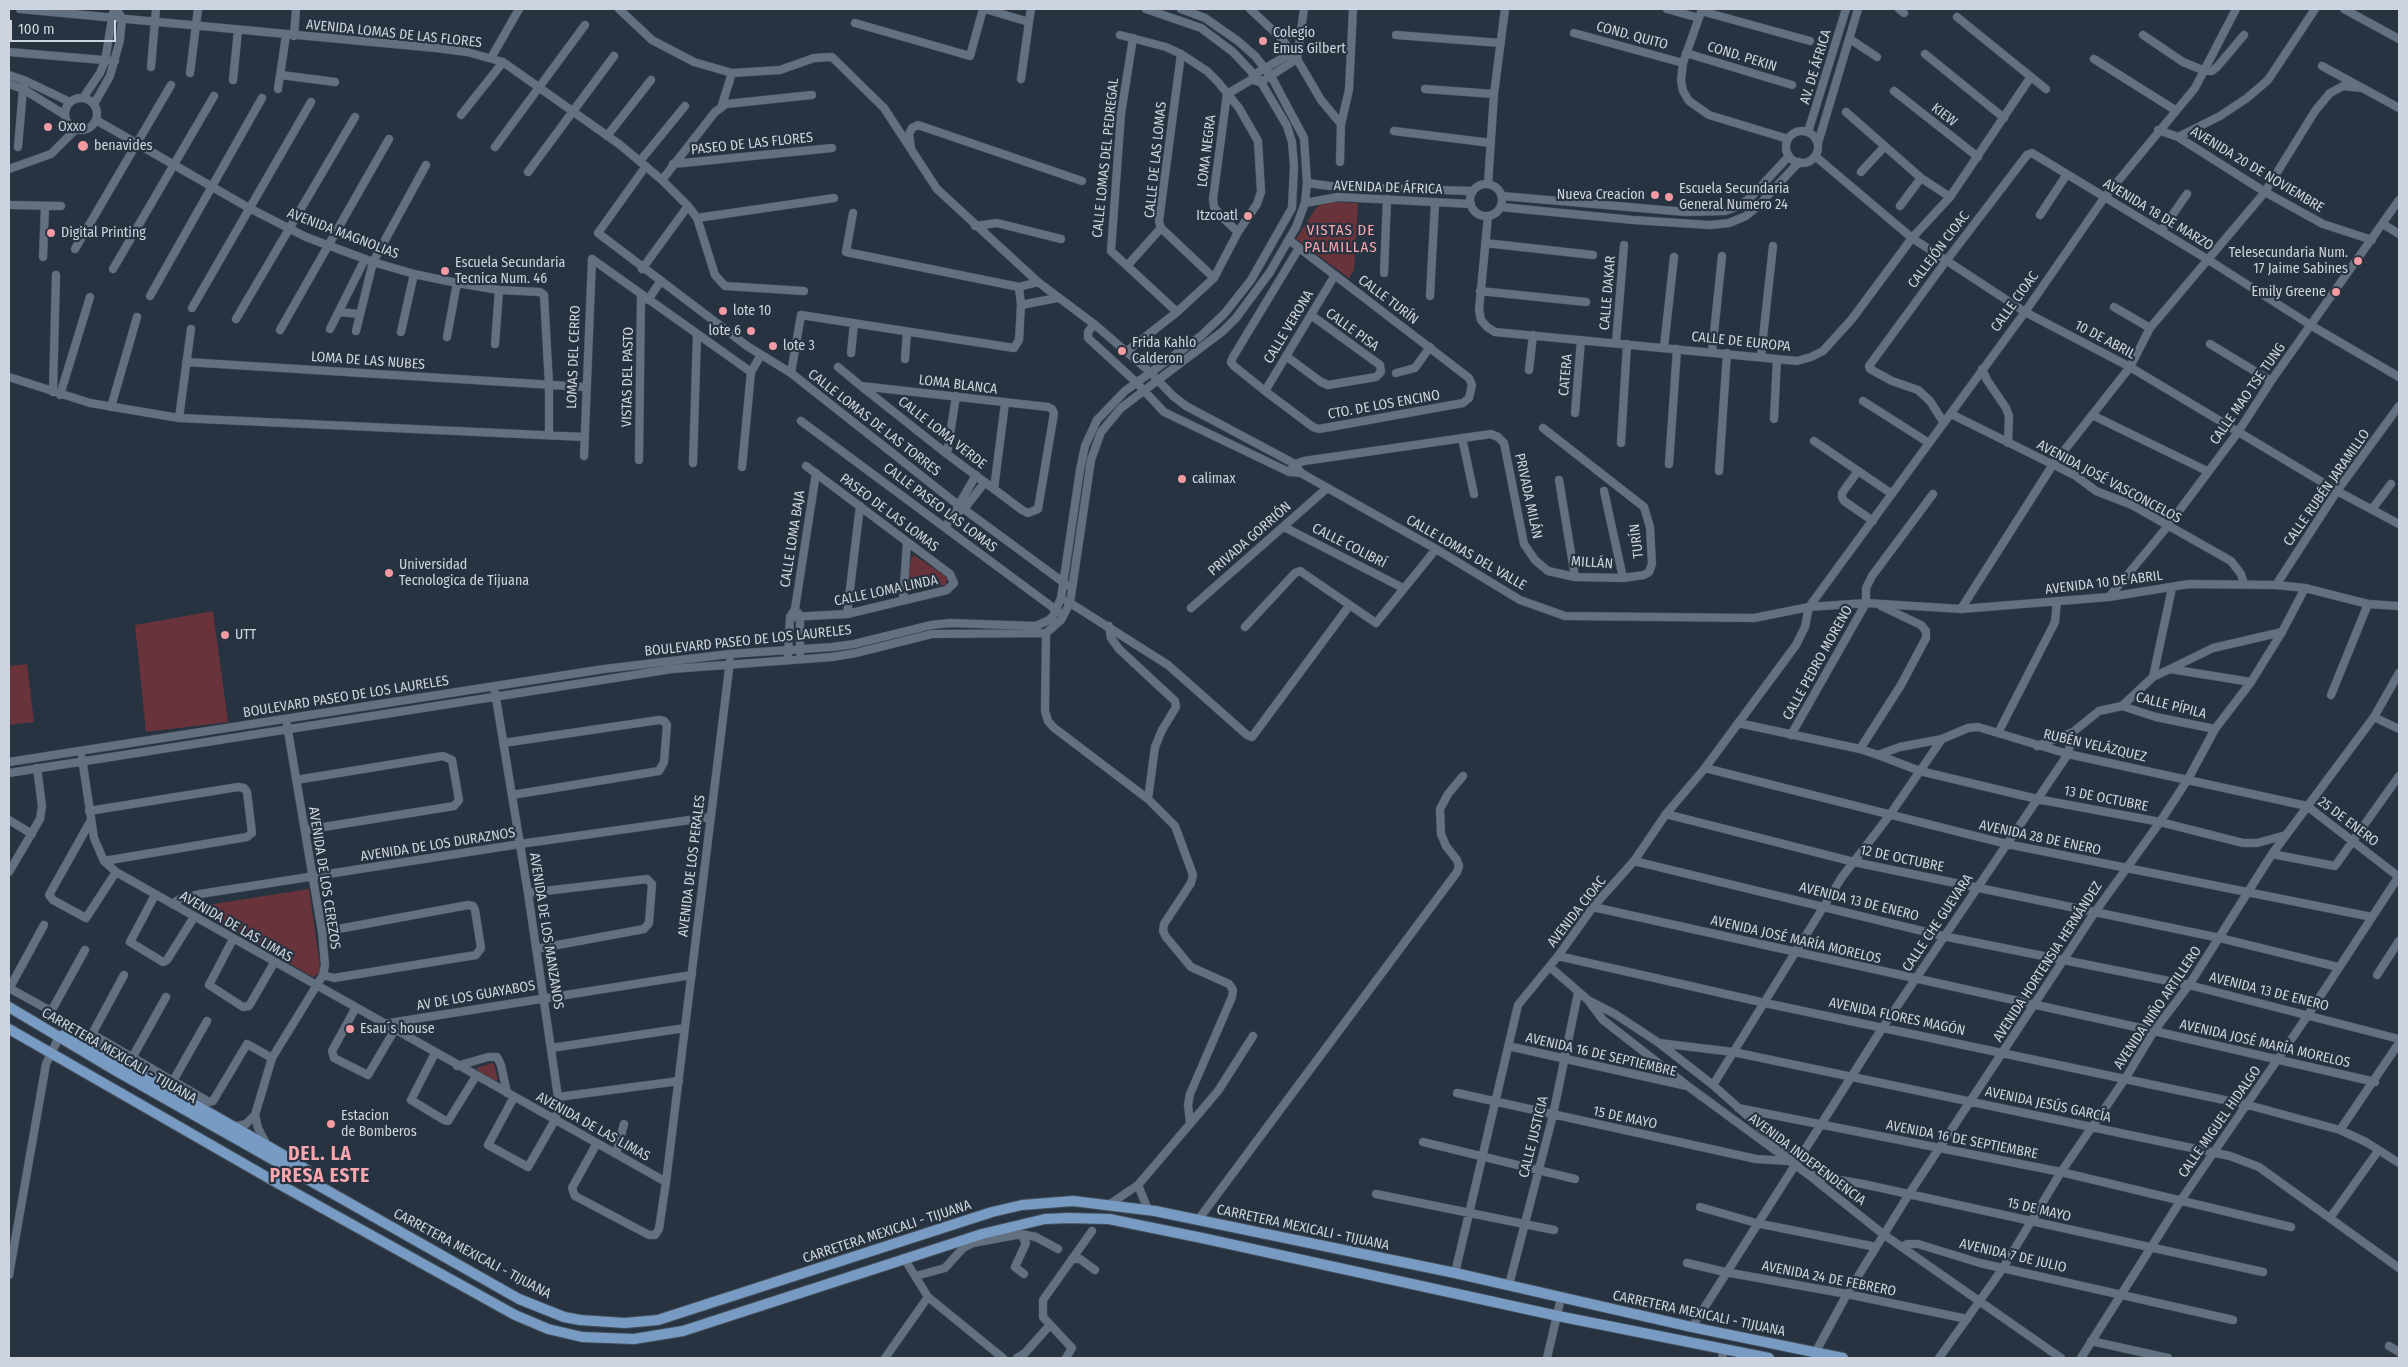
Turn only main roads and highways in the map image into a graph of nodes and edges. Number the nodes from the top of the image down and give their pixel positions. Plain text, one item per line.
1 (9, 1008) edge
2 (9, 1029) edge
3 (59, 1037) junction
4 (320, 1187) junction
5 (1723, 1354) edge
6 (1769, 1358) edge
7 (1843, 1358) edge

1 - 3 main road, CARRETERA MEXICALI - TIJUANA
2 - 5 main road, CARRETERA MEXICALI - TIJUANA
3 - 4 main road, CARRETERA MEXICALI - TIJUANA
3 - 4 main road
4 - 7 main road, CARRETERA MEXICALI - TIJUANA
5 - 6 main road, CARRETERA MEXICALI - TIJUANA

